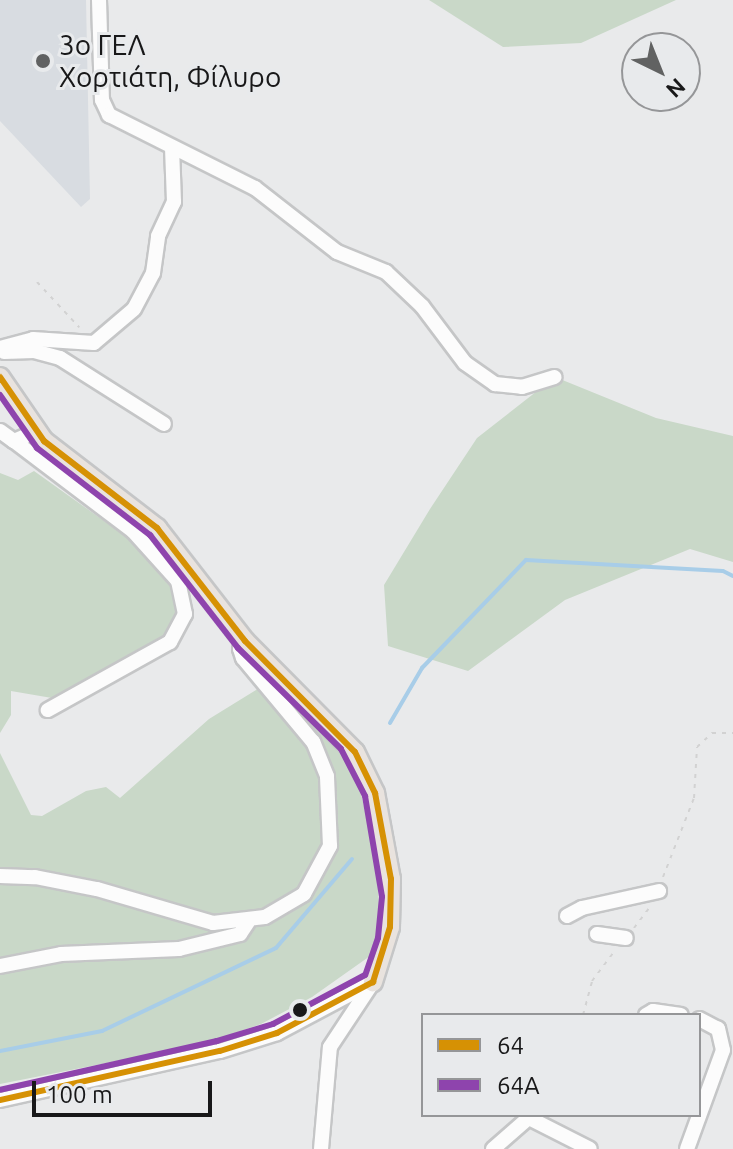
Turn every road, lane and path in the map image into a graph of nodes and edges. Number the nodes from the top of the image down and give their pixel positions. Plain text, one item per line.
1 (99, 0) edge
2 (172, 147) junction
3 (37, 282) dead end
4 (94, 343) junction
5 (0, 350) edge
6 (0, 377) edge
7 (555, 377) dead end
8 (164, 424) dead end
9 (0, 431) edge
10 (37, 431) junction
11 (14, 441) junction
12 (245, 641) junction
13 (48, 710) dead end
14 (733, 733) edge
15 (0, 876) edge
16 (659, 891) junction
17 (567, 916) dead end
18 (248, 922) junction
19 (597, 934) dead end
20 (626, 938) junction
21 (0, 966) edge
22 (373, 982) junction
23 (584, 1013) edge
24 (701, 1020) edge
25 (0, 1100) edge
26 (701, 1110) edge
27 (529, 1117) edge
28 (532, 1117) edge
29 (699, 1117) edge
30 (325, 1148) edge
31 (493, 1149) edge
32 (590, 1149) edge
33 (687, 1149) edge

1 - 2 street
2 - 4 street
2 - 7 street
3 - 4 path
4 - 5 street
5 - 8 street
6 - 10 main road
9 - 11 street
10 - 11 street
10 - 12 main road
11 - 13 street
12 - 18 street
12 - 22 main road
14 - 16 path
15 - 18 street
16 - 17 street
16 - 20 path
18 - 21 street
19 - 20 street
20 - 23 path
22 - 25 street
22 - 30 street
24 - 26 street
27 - 31 street
28 - 32 street
29 - 33 street

